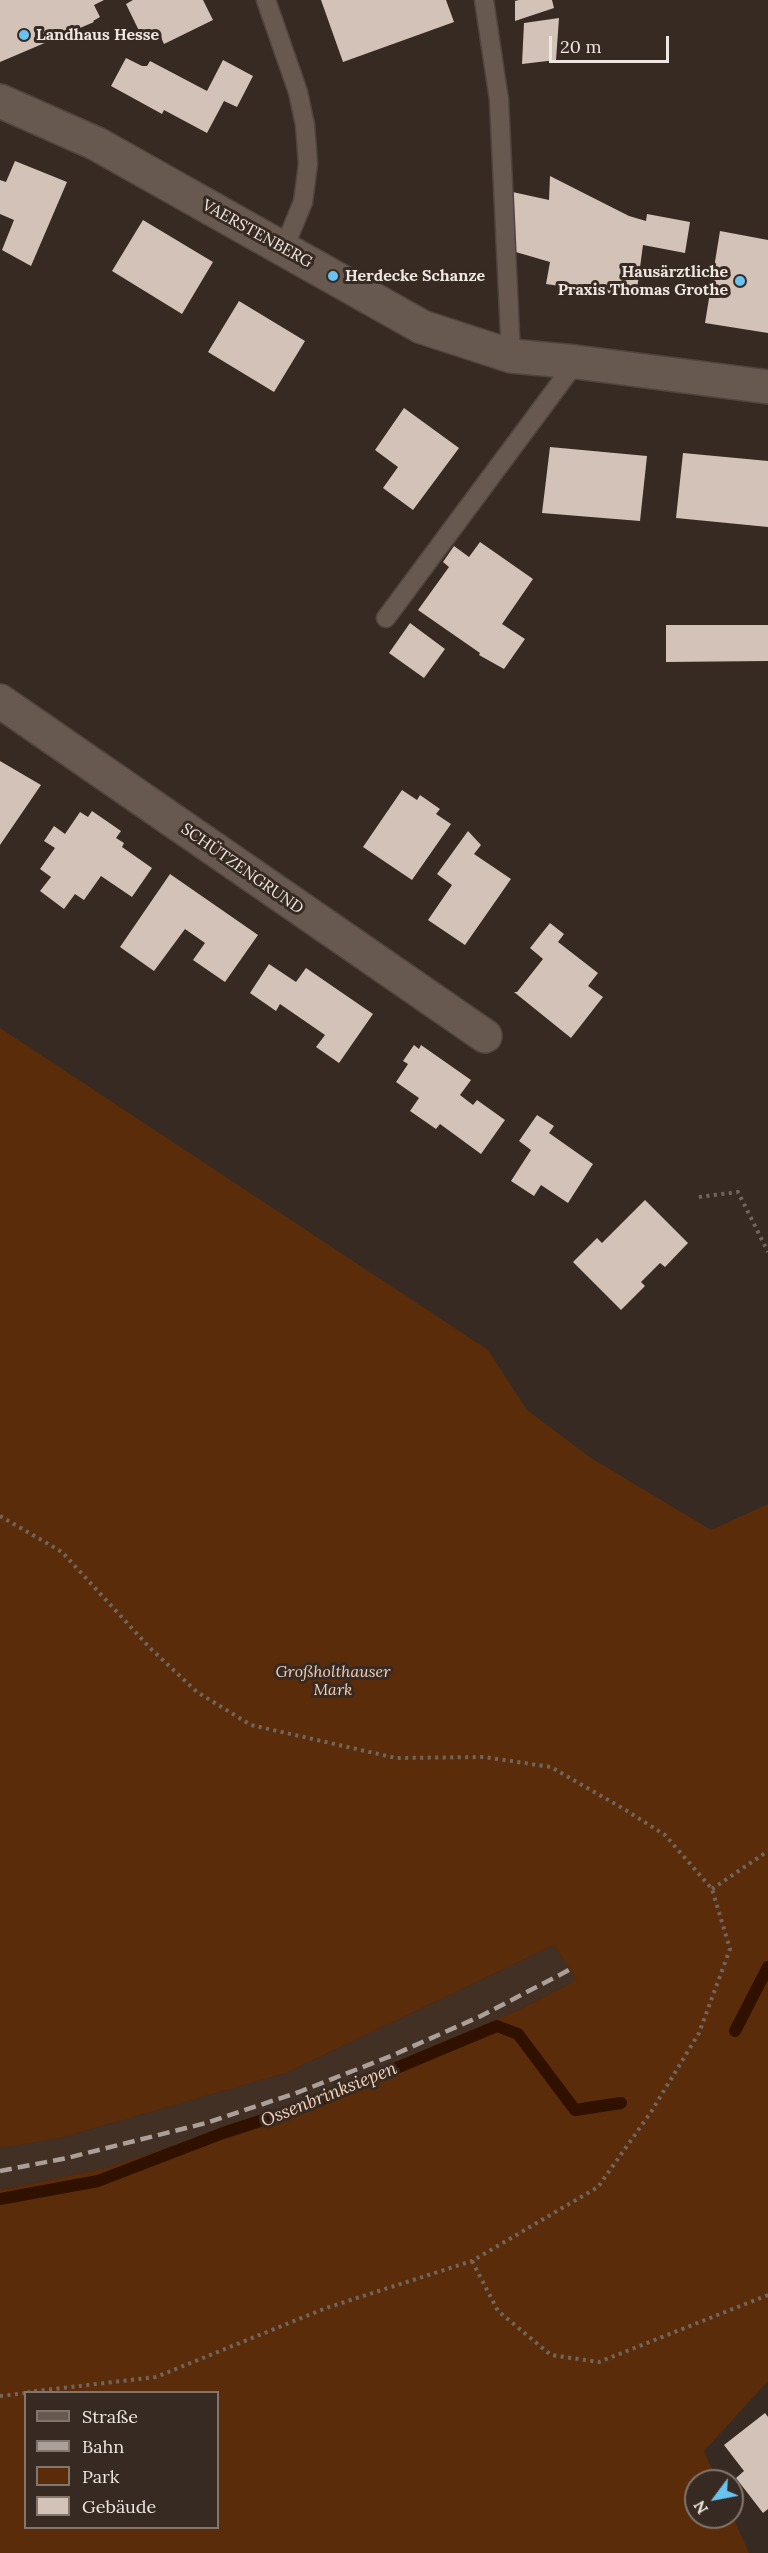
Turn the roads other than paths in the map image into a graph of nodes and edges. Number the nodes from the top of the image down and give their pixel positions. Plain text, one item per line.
1 (266, 0) edge
2 (484, 0) edge
3 (0, 101) edge
4 (284, 249) junction
5 (511, 356) junction
6 (576, 362) junction
7 (768, 387) edge
8 (386, 618) dead end
9 (0, 701) edge
10 (484, 1036) dead end

1 - 4 lane
2 - 5 lane
3 - 4 street, VAERSTENBERG
4 - 5 street, VAERSTENBERG
5 - 6 street, VAERSTENBERG
6 - 7 street, VAERSTENBERG
6 - 8 lane
9 - 10 street, SCHÜTZENGRUND

